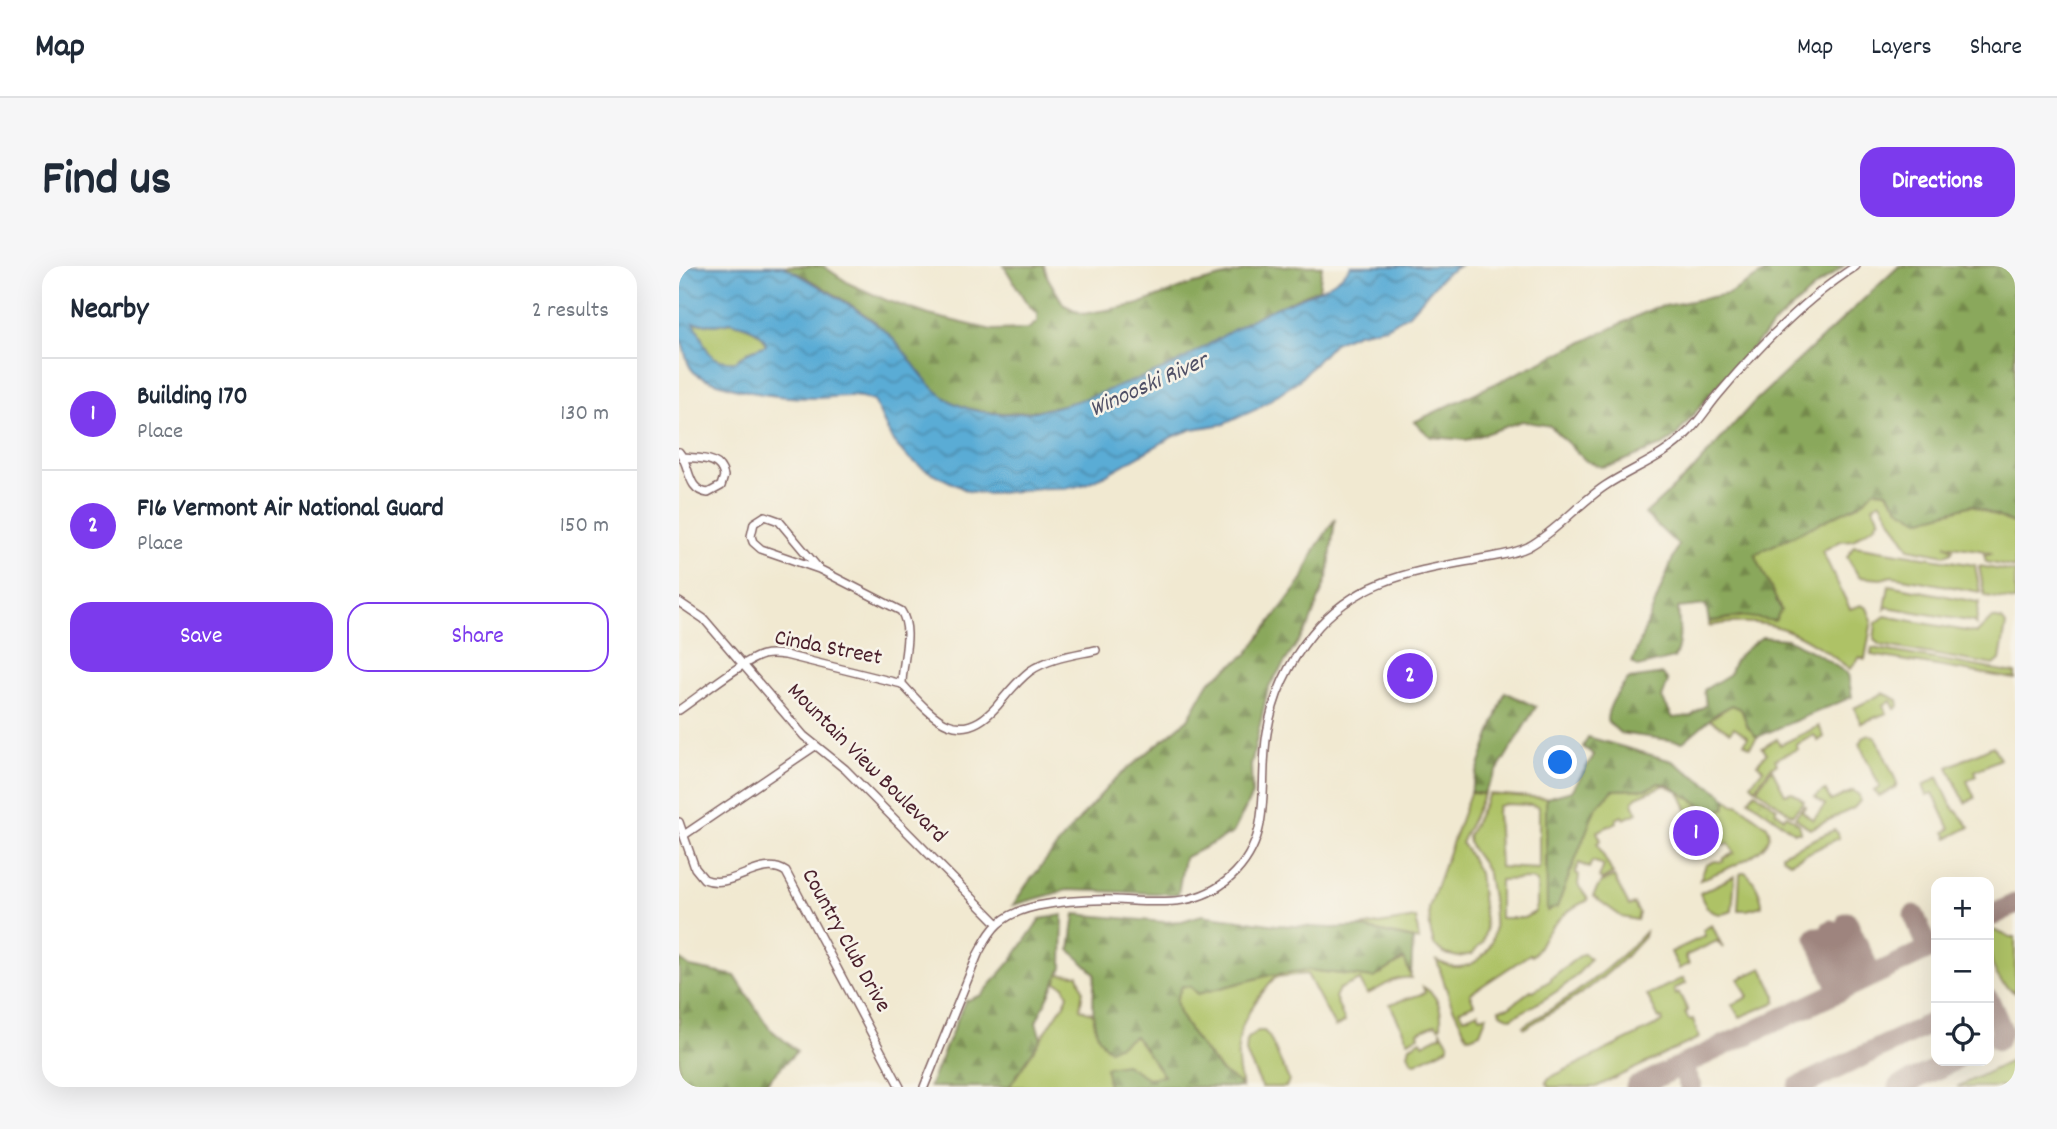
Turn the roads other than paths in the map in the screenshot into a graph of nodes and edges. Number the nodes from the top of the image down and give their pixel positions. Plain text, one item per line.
1 (1856, 266) edge
2 (681, 455) edge
3 (819, 569) junction
4 (679, 602) edge
5 (1096, 650) dead end
6 (744, 665) junction
7 (902, 684) junction
8 (679, 710) edge
9 (815, 746) junction
10 (679, 822) edge
11 (684, 835) junction
12 (998, 924) junction
13 (900, 1087) edge
14 (924, 1087) edge

1 - 12 street
2 - 2 street
3 - 3 street
3 - 7 street
4 - 6 street, Mountain View Boulevard
5 - 7 street
6 - 7 street, Cinda Street
6 - 8 street, Cinda Street
6 - 9 street, Mountain View Boulevard
9 - 11 street
9 - 12 street, Mountain View Boulevard
10 - 11 street, Country Club Drive
11 - 13 street, Country Club Drive
12 - 14 street

